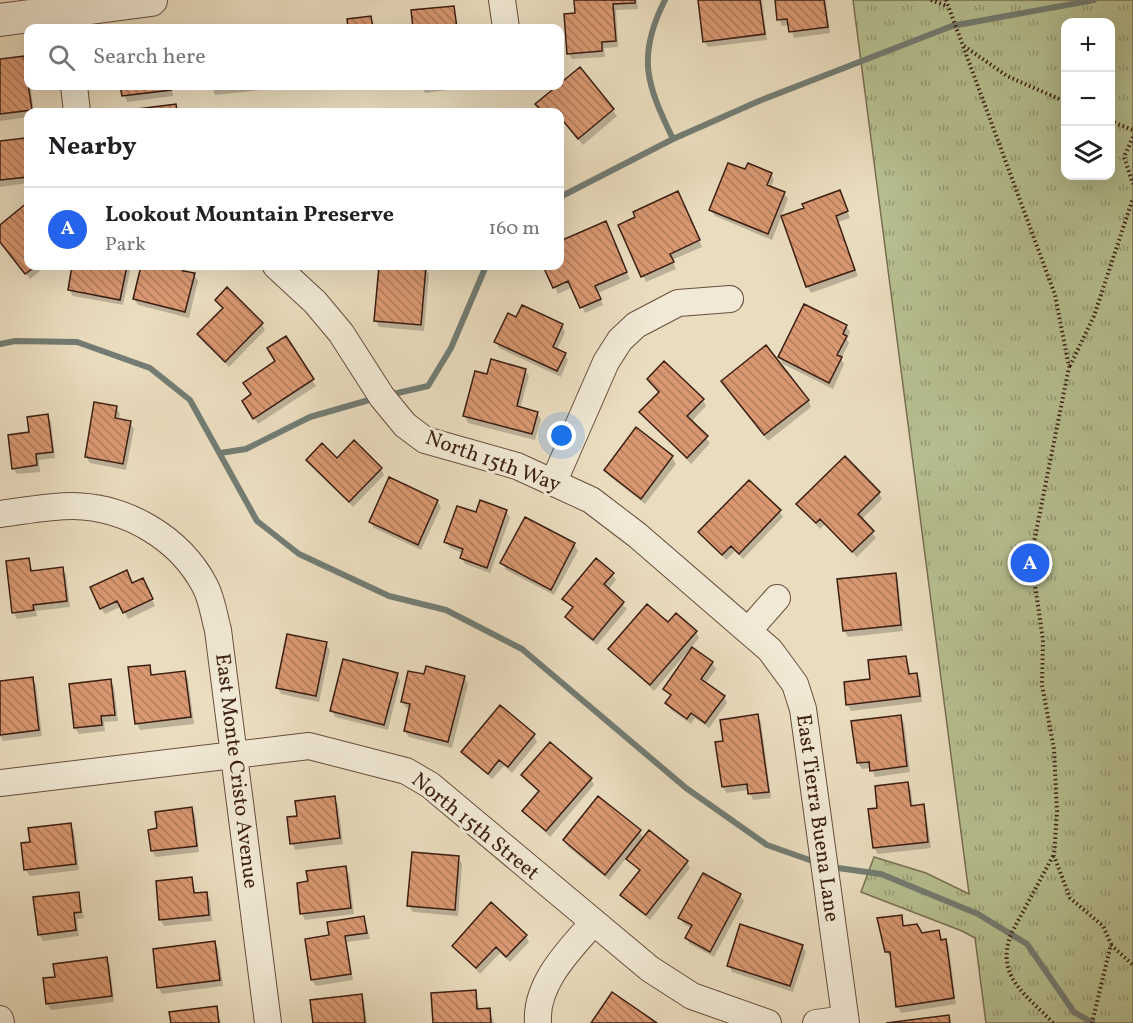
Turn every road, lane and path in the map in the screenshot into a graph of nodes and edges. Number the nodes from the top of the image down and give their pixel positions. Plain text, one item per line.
1 (151, 0) edge
2 (502, 0) edge
3 (931, 0) edge
4 (946, 0) edge
5 (948, 6) junction
6 (64, 14) edge
7 (0, 20) edge
8 (505, 24) edge
9 (963, 45) junction
10 (74, 90) edge
11 (1061, 100) edge
12 (77, 108) edge
13 (1115, 123) edge
14 (1133, 130) edge
15 (1133, 137) edge
16 (1133, 184) edge
17 (1133, 198) edge
18 (291, 270) edge
19 (730, 299) dead end
20 (1070, 367) junction
21 (554, 481) junction
22 (0, 514) edge
23 (777, 598) dead end
24 (748, 631) junction
25 (233, 754) junction
26 (0, 783) edge
27 (1054, 856) junction
28 (593, 923) junction
29 (1111, 944) junction
30 (1133, 965) edge
31 (0, 1018) edge
32 (845, 1021) edge
33 (1, 1023) edge
34 (268, 1023) edge
35 (538, 1023) edge
36 (768, 1023) edge
37 (816, 1023) edge
38 (1053, 1023) edge
39 (1092, 1023) edge

1 - 6 street
2 - 8 street
3 - 5 path
4 - 5 path
5 - 9 path
6 - 7 street
9 - 11 path
9 - 20 path
10 - 12 street
13 - 14 path
15 - 16 path
17 - 20 path
18 - 21 street, North 15th Way
19 - 21 street
20 - 27 path
21 - 24 street, North 15th Way
22 - 25 street, East Monte Cristo Avenue
23 - 24 street
24 - 32 street, East Tierra Buena Lane
25 - 26 street, North 15th Street
25 - 28 street, North 15th Street
25 - 34 street, East Monte Cristo Avenue
27 - 29 path
27 - 38 path
28 - 35 street
28 - 36 street, North 15th Street
29 - 30 path
29 - 39 path
31 - 33 street
32 - 37 street

